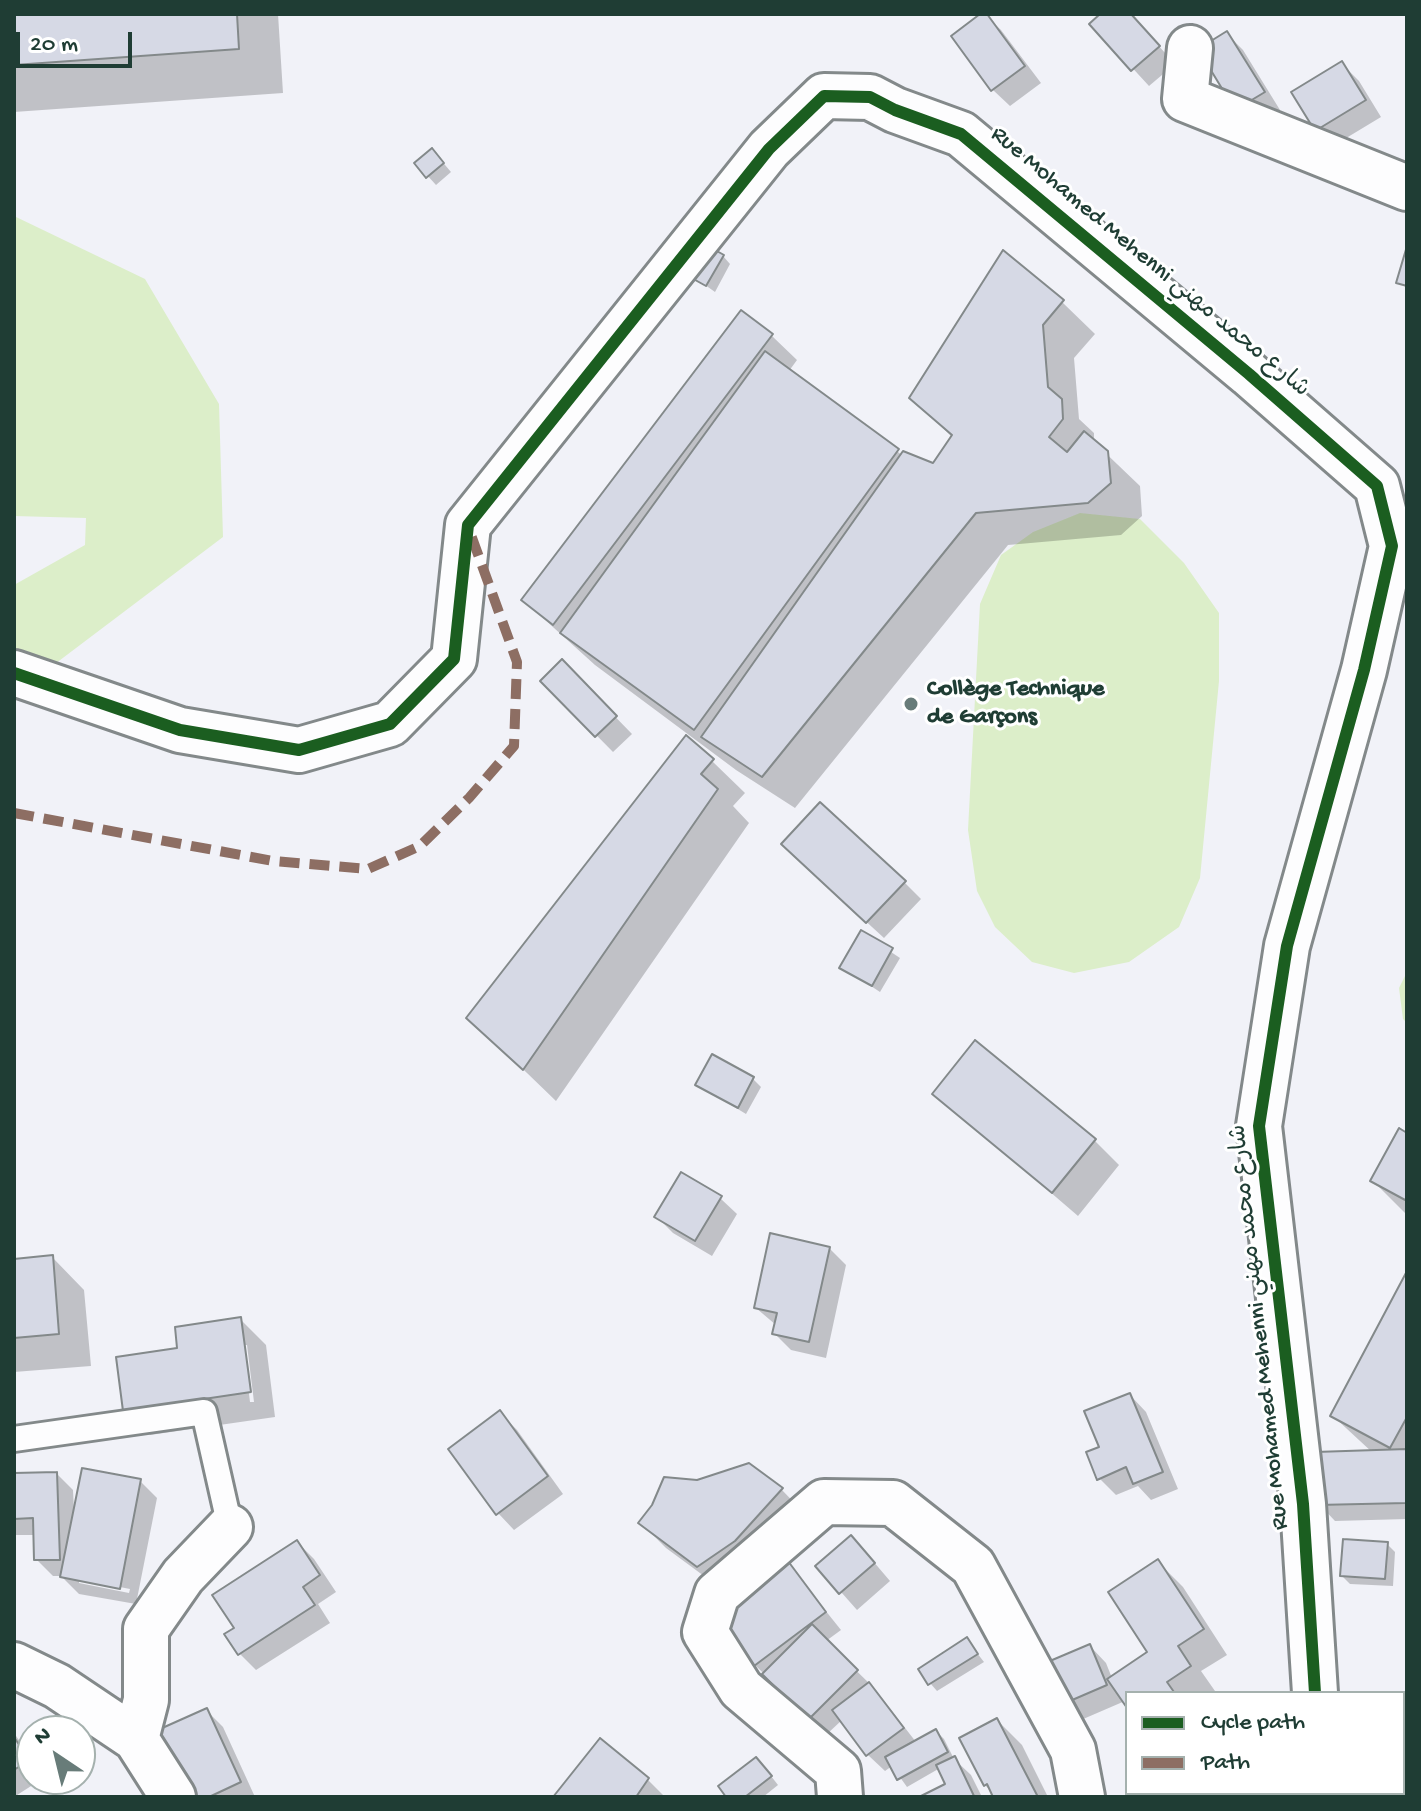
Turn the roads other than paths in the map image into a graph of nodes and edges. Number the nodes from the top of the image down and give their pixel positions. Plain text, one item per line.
1 (1190, 48) dead end
2 (1407, 188) edge
3 (1399, 544) edge
4 (14, 673) edge
5 (14, 1439) edge
6 (230, 1527) joint
7 (14, 1665) edge
8 (1315, 1691) edge
9 (136, 1739) junction
10 (173, 1797) edge
11 (840, 1797) edge
12 (1082, 1797) edge

1 - 2 street
3 - 4 street, Rue Mohamed Mehenni شارع محمد مهني
3 - 8 street, Rue Mohamed Mehenni شارع محمد مهني
5 - 6 lane
6 - 9 street
7 - 9 street
9 - 10 street
11 - 12 street

